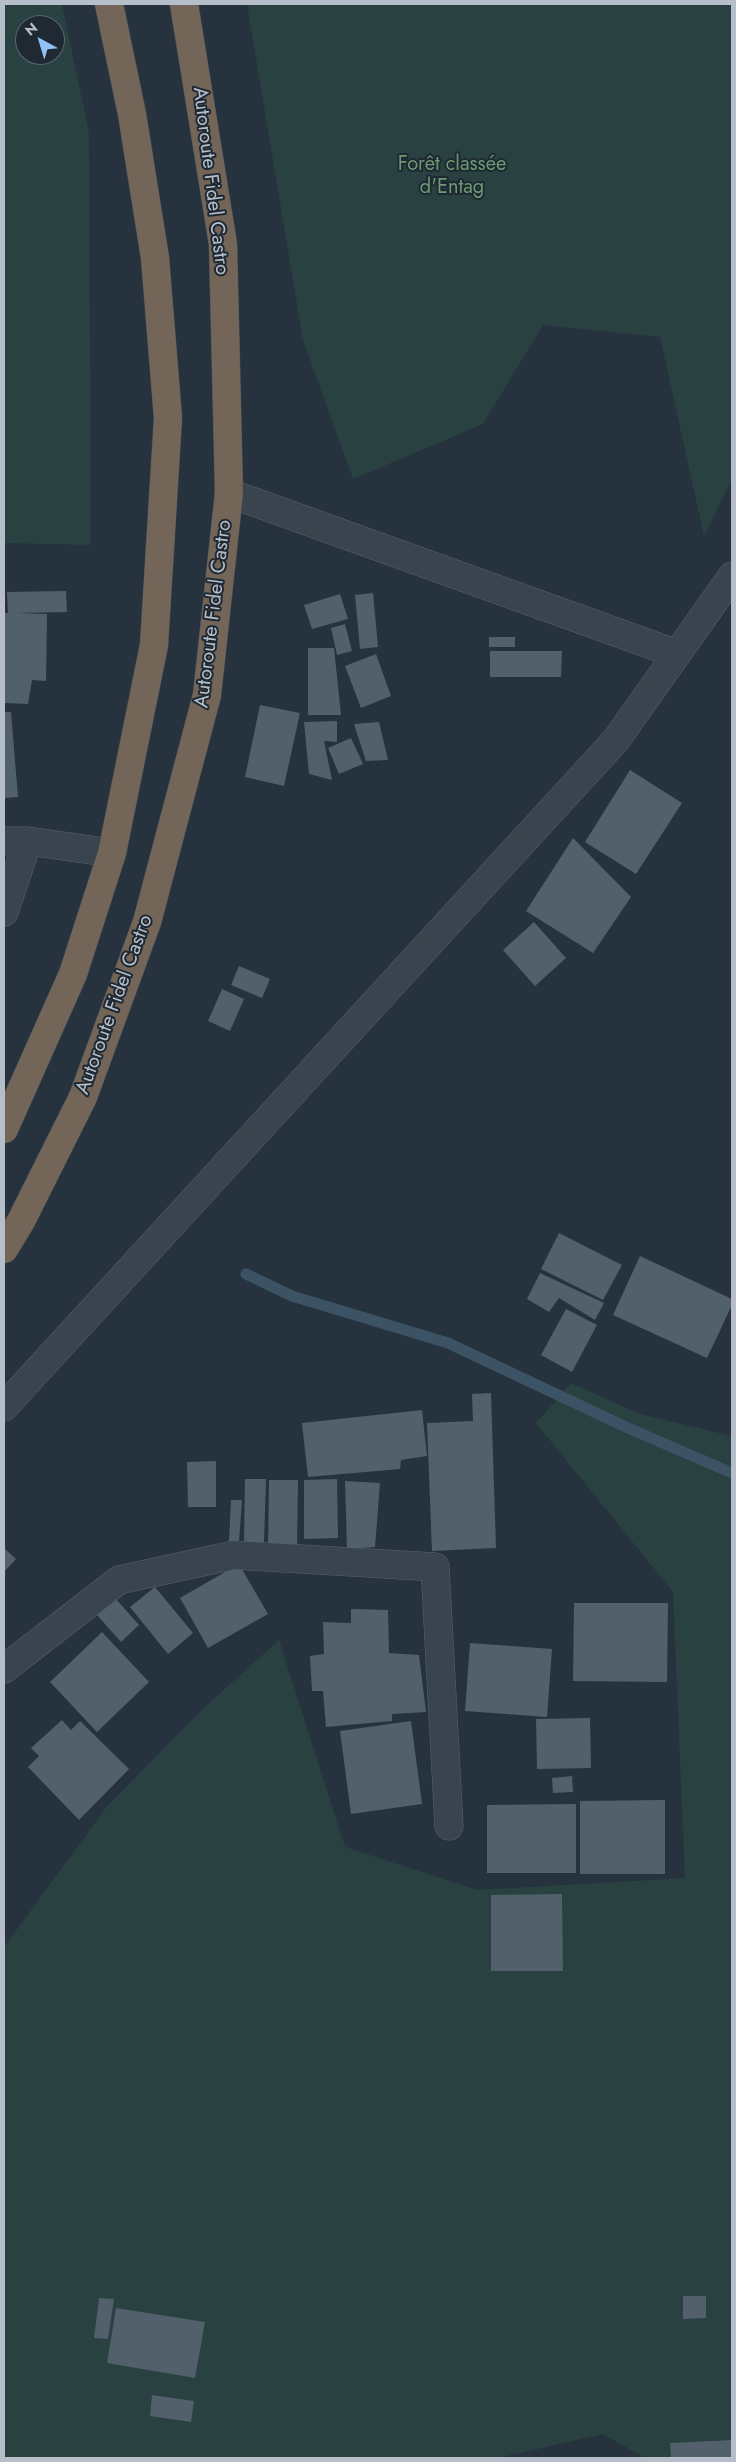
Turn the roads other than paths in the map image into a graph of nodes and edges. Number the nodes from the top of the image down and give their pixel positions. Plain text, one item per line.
1 (109, 4) edge
2 (184, 4) edge
3 (229, 492) junction
4 (732, 576) edge
5 (676, 654) junction
6 (16, 841) edge
7 (112, 853) junction
8 (4, 912) edge
9 (4, 1129) edge
10 (4, 1249) edge
11 (4, 1407) edge
12 (4, 1669) edge
13 (449, 1826) dead end

1 - 7 highway
2 - 3 highway, Autoroute Fidel Castro
3 - 5 street
3 - 10 highway, Autoroute Fidel Castro
4 - 5 street
5 - 11 street
6 - 7 street
6 - 8 street
7 - 9 highway
12 - 13 street

